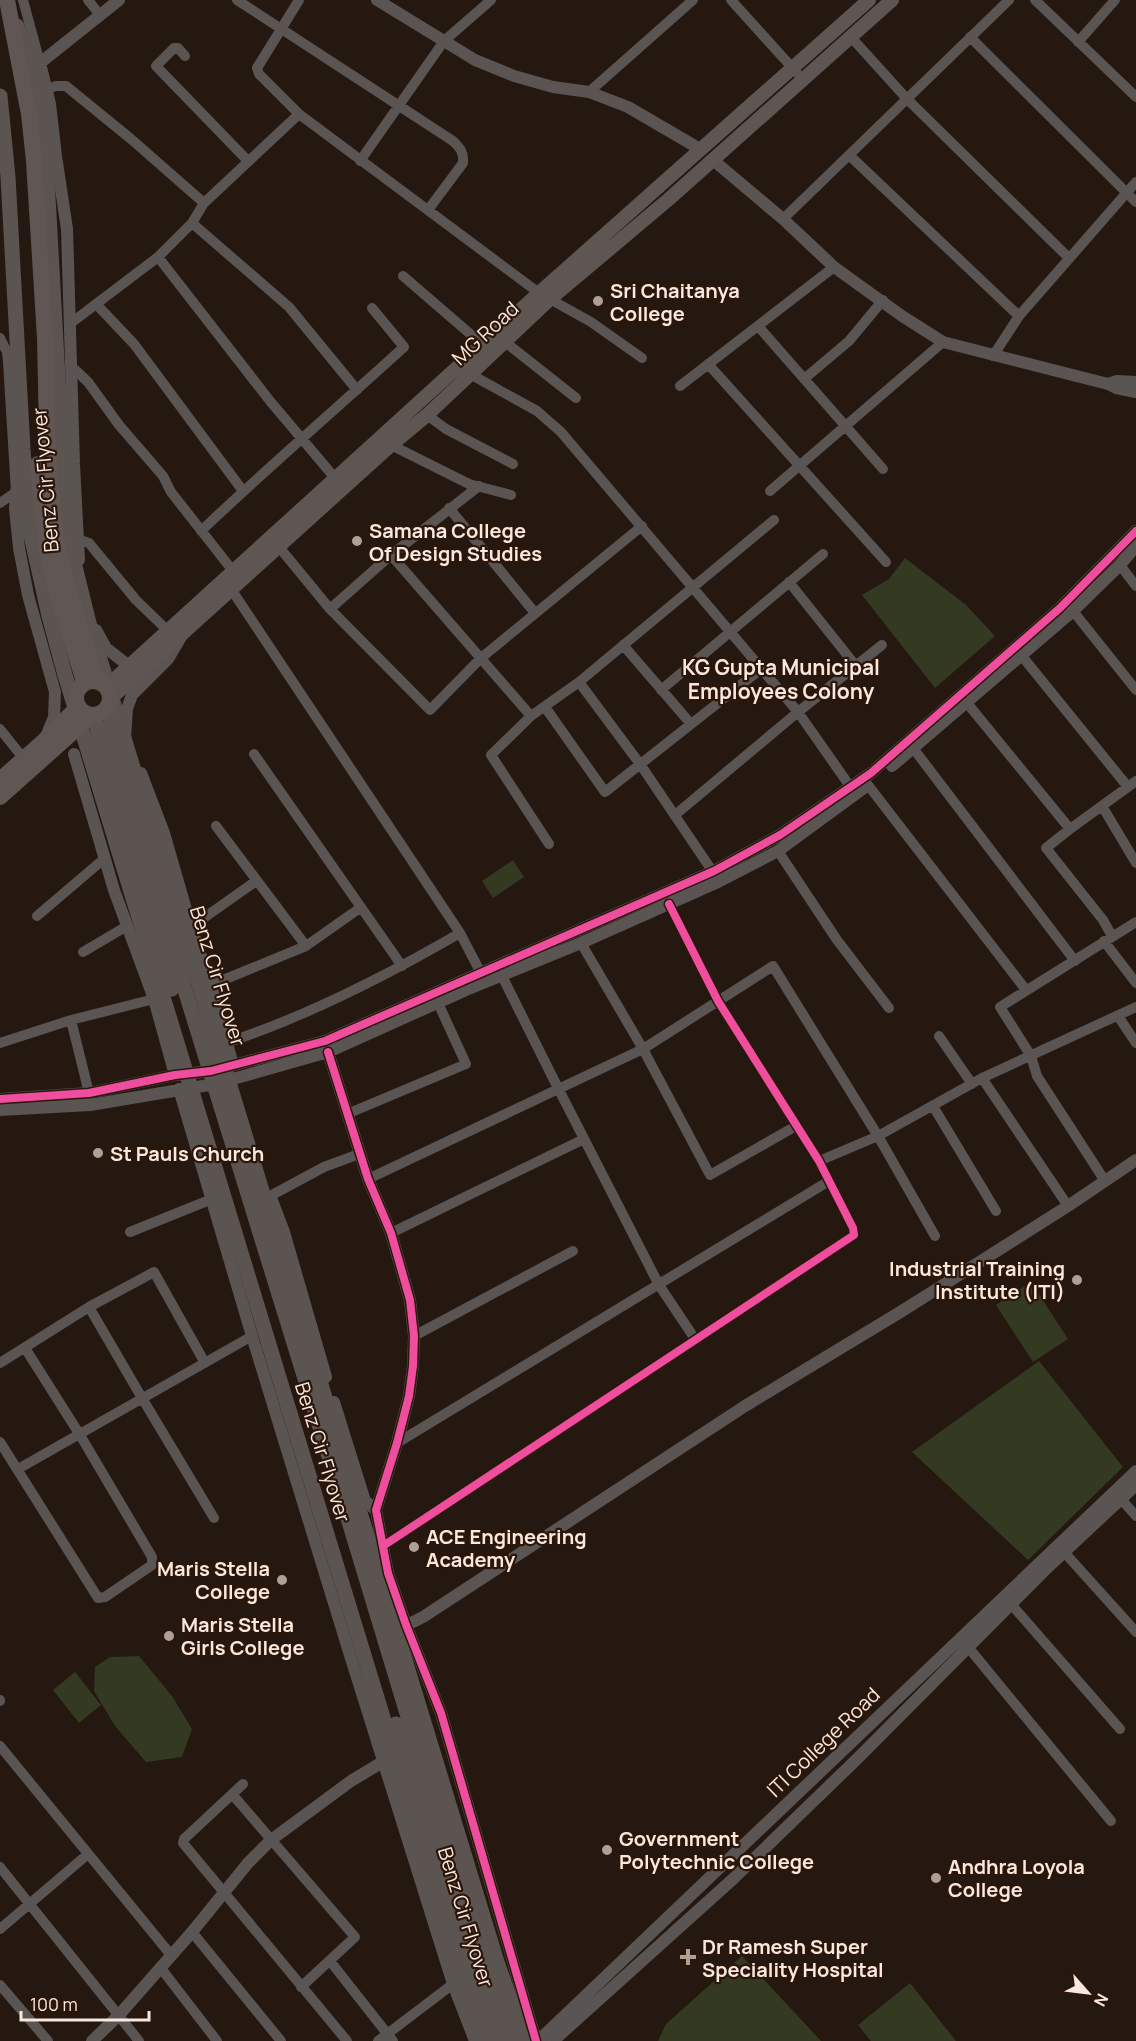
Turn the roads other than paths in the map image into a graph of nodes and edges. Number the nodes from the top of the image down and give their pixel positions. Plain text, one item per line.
1 (88, 0) edge
2 (119, 0) edge
3 (237, 0) edge
4 (299, 0) edge
5 (377, 0) edge
6 (491, 0) edge
7 (693, 0) edge
8 (731, 0) edge
9 (869, 0) edge
10 (892, 0) edge
11 (1009, 0) edge
12 (1035, 0) edge
13 (1115, 0) edge
14 (13, 2) edge
15 (100, 15) junction
16 (0, 25) edge
17 (281, 28) junction
18 (850, 36) junction
19 (970, 38) junction
20 (444, 41) junction
21 (1078, 42) junction
22 (185, 56) dead end
23 (40, 63) junction
24 (793, 68) junction
25 (803, 80) junction
26 (47, 89) junction
27 (589, 92) junction
28 (0, 96) edge
29 (1136, 98) edge
30 (907, 99) junction
31 (399, 106) junction
32 (299, 114) junction
33 (700, 149) junction
34 (849, 155) junction
35 (713, 160) junction
36 (248, 161) junction
37 (360, 161) junction
38 (1136, 182) edge
39 (1126, 193) junction
40 (1136, 202) edge
41 (204, 203) junction
42 (428, 210) junction
43 (783, 219) junction
44 (192, 223) junction
45 (158, 257) junction
46 (1069, 258) junction
47 (834, 267) junction
48 (404, 276) dead end
49 (544, 297) junction
50 (883, 300) junction
51 (97, 304) junction
52 (372, 308) dead end
53 (1019, 316) junction
54 (71, 322) junction
55 (758, 326) junction
56 (0, 338) edge
57 (505, 342) junction
58 (943, 342) junction
59 (483, 345) junction
60 (993, 356) junction
61 (642, 358) dead end
62 (708, 364) junction
63 (72, 367) junction
64 (470, 374) junction
65 (804, 379) junction
66 (1136, 382) edge
67 (1108, 384) junction
68 (680, 386) dead end
69 (357, 390) junction
70 (1136, 392) edge
71 (576, 399) dead end
72 (427, 416) junction
73 (408, 422) junction
74 (846, 427) junction
75 (302, 440) junction
76 (391, 445) junction
77 (513, 464) dead end
78 (800, 466) junction
79 (883, 469) dead end
80 (39, 471) junction
81 (340, 483) junction
82 (478, 486) junction
83 (243, 491) junction
84 (770, 491) dead end
85 (16, 492) junction
86 (511, 495) dead end
87 (0, 503) edge
88 (449, 508) junction
89 (774, 520) dead end
90 (642, 526) junction
91 (201, 531) junction
92 (1136, 531) edge
93 (77, 539) junction
94 (1136, 546) edge
95 (279, 547) junction
96 (823, 554) dead end
97 (391, 555) junction
98 (886, 562) dead end
99 (1120, 565) junction
100 (233, 571) junction
101 (789, 582) junction
102 (1136, 586) edge
103 (693, 587) junction
104 (231, 589) junction
105 (330, 609) junction
106 (1073, 611) junction
107 (536, 614) junction
108 (64, 619) junction
109 (168, 631) junction
110 (730, 632) junction
111 (183, 633) junction
112 (623, 645) junction
113 (882, 645) dead end
114 (43, 651) junction
115 (1019, 652) junction
116 (481, 658) junction
117 (129, 666) junction
118 (856, 666) junction
119 (760, 669) junction
120 (579, 681) junction
121 (661, 690) junction
122 (1136, 690) edge
123 (101, 691) junction
124 (967, 703) junction
125 (544, 707) junction
126 (88, 712) junction
127 (798, 712) junction
128 (531, 716) junction
129 (691, 724) junction
130 (0, 729) edge
131 (126, 735) junction
132 (49, 746) junction
133 (913, 748) junction
134 (74, 754) junction
135 (254, 754) dead end
136 (117, 757) junction
137 (24, 759) junction
138 (640, 764) junction
139 (108, 771) junction
140 (0, 780) edge
141 (1132, 784) edge
142 (868, 786) junction
143 (853, 791) junction
144 (0, 797) edge
145 (1102, 806) junction
146 (675, 815) junction
147 (216, 826) dead end
148 (1070, 829) junction
149 (549, 844) dead end
150 (778, 851) junction
151 (105, 858) junction
152 (1136, 863) edge
153 (716, 876) junction
154 (256, 881) junction
155 (669, 904) junction
156 (360, 908) junction
157 (37, 916) dead end
158 (1136, 922) edge
159 (127, 926) junction
160 (191, 927) junction
161 (460, 933) junction
162 (1108, 938) junction
163 (581, 944) junction
164 (306, 946) junction
165 (83, 952) dead end
166 (1075, 961) junction
167 (402, 966) junction
168 (502, 976) junction
169 (483, 977) junction
170 (1136, 983) edge
171 (211, 985) junction
172 (1026, 990) junction
173 (154, 999) junction
174 (718, 1001) junction
175 (438, 1003) junction
176 (1136, 1007) edge
177 (889, 1008) dead end
178 (1118, 1016) junction
179 (71, 1020) junction
180 (939, 1036) dead end
181 (0, 1043) edge
182 (226, 1043) junction
183 (1136, 1043) edge
184 (643, 1049) junction
185 (328, 1052) junction
186 (1031, 1056) junction
187 (232, 1065) junction
188 (175, 1075) junction
189 (213, 1077) junction
190 (234, 1078) junction
191 (982, 1078) junction
192 (196, 1080) junction
193 (972, 1084) junction
194 (558, 1088) junction
195 (179, 1089) junction
196 (89, 1093) junction
197 (0, 1099) edge
198 (933, 1106) junction
199 (0, 1110) edge
200 (346, 1114) junction
201 (796, 1126) junction
202 (878, 1136) junction
203 (584, 1139) junction
204 (359, 1154) junction
205 (1136, 1160) edge
206 (819, 1161) junction
207 (368, 1179) junction
208 (829, 1181) junction
209 (1105, 1181) junction
210 (270, 1196) junction
211 (212, 1199) junction
212 (1068, 1206) junction
213 (996, 1210) dead end
214 (130, 1232) dead end
215 (391, 1233) junction
216 (935, 1236) dead end
217 (573, 1251) dead end
218 (659, 1285) junction
219 (89, 1307) junction
220 (252, 1336) junction
221 (414, 1336) junction
222 (695, 1339) junction
223 (25, 1348) junction
224 (0, 1363) edge
225 (205, 1363) junction
226 (142, 1398) junction
227 (80, 1435) junction
228 (0, 1442) edge
229 (397, 1443) junction
230 (18, 1469) junction
231 (1136, 1471) edge
232 (1136, 1485) edge
233 (1121, 1499) junction
234 (376, 1510) junction
235 (1136, 1516) edge
236 (214, 1518) dead end
237 (383, 1546) junction
238 (1064, 1551) junction
239 (1011, 1604) junction
240 (406, 1625) junction
241 (1136, 1632) edge
242 (384, 1636) junction
243 (968, 1647) junction
244 (1120, 1729) dead end
245 (0, 1746) edge
246 (404, 1749) junction
247 (384, 1761) junction
248 (243, 1784) dead end
249 (232, 1794) junction
250 (1111, 1821) dead end
251 (271, 1840) junction
252 (88, 1854) junction
253 (0, 1867) edge
254 (224, 1894) junction
255 (31, 1904) junction
256 (0, 1929) edge
257 (192, 1932) junction
258 (171, 1955) junction
259 (330, 1961) junction
260 (160, 1967) junction
261 (453, 1984) junction
262 (0, 1985) edge
263 (301, 1987) junction
264 (119, 2015) junction
265 (386, 2039) edge
266 (48, 2041) edge
267 (92, 2041) edge
268 (139, 2041) edge
269 (217, 2041) edge
270 (281, 2041) edge
271 (346, 2041) edge
272 (474, 2041) edge
273 (486, 2041) edge
274 (497, 2041) edge
275 (510, 2041) edge
276 (525, 2041) edge
277 (537, 2041) edge
278 (553, 2041) edge

1 - 15 street
2 - 15 street
3 - 17 street
4 - 17 street
5 - 20 street
6 - 20 street
7 - 27 street
8 - 24 street
9 - 24 main road, MG Road
10 - 18 main road, MG Road
11 - 19 street
12 - 21 street
13 - 21 street
14 - 23 street
14 - 123 highway
14 - 276 main road, Benz Cir Flyover
15 - 23 street
16 - 80 highway
17 - 31 street
17 - 32 street
18 - 25 main road, MG Road
18 - 30 street
19 - 30 street
19 - 39 street
20 - 27 street
20 - 31 street
21 - 29 street
22 - 36 street
23 - 26 street
24 - 25 street
24 - 33 main road, MG Road
25 - 35 main road, MG Road
26 - 41 street
26 - 54 street
27 - 33 street
28 - 273 main road, Benz Cir Flyover
30 - 34 street
30 - 46 street
31 - 37 street
31 - 42 street
32 - 36 street
32 - 37 street
33 - 35 main road
33 - 49 main road, MG Road
34 - 43 street
34 - 53 street
35 - 43 street
35 - 49 main road, MG Road
36 - 41 street
37 - 42 street
38 - 39 street
39 - 40 street
39 - 46 street
41 - 44 street
42 - 49 street
43 - 47 street
44 - 45 street
44 - 69 street
45 - 51 street
45 - 75 street
46 - 53 street
47 - 50 street
47 - 55 street
48 - 59 street
49 - 57 main road, MG Road
49 - 59 main road, MG Road
49 - 61 street
50 - 58 street
50 - 65 street
51 - 54 street
51 - 83 street
52 - 69 street
53 - 60 street
54 - 63 street
55 - 62 street
55 - 65 street
56 - 85 street
57 - 64 main road, MG Road
57 - 71 street
58 - 60 street
58 - 74 street
59 - 73 main road, MG Road
60 - 67 street
62 - 68 street
62 - 78 street
63 - 91 street
63 - 93 street
64 - 72 main road, MG Road
64 - 90 street
65 - 74 street
66 - 67 street
67 - 70 street
69 - 75 street
72 - 73 main road, MG Road
72 - 77 street
73 - 76 main road, MG Road
73 - 81 main road, MG Road
74 - 78 street
74 - 79 street
75 - 81 street
75 - 83 street
76 - 81 main road, MG Road
76 - 82 street
78 - 84 street
78 - 98 street
80 - 85 street
80 - 108 highway
81 - 95 main road, MG Road
81 - 100 main road, MG Road
82 - 86 street
82 - 88 street
83 - 91 street
85 - 87 street
85 - 114 street
88 - 97 street
88 - 107 street
89 - 103 street
90 - 103 street
90 - 107 street
91 - 100 street
92 - 115 street
93 - 109 street
93 - 117 street
94 - 99 street
95 - 104 main road, MG Road
95 - 105 street
96 - 101 street
97 - 105 street
97 - 116 street
99 - 102 street
99 - 106 street
100 - 109 main road, MG Road
101 - 110 street
101 - 118 street
103 - 110 street
103 - 112 street
104 - 111 main road, MG Road
104 - 161 street
105 - 116 street
106 - 115 street
106 - 122 street
107 - 116 street
108 - 114 street
108 - 123 highway
109 - 117 main road, MG Road
110 - 119 street
110 - 121 street
111 - 123 main road, MG Road
111 - 131 street
112 - 120 street
112 - 121 street
113 - 118 street
114 - 132 street
115 - 124 street
115 - 141 street
115 - 143 street
116 - 128 street
117 - 123 main road, MG Road
118 - 127 street
119 - 127 street
119 - 129 street
120 - 125 street
120 - 138 street
121 - 129 street
123 - 126 highway
123 - 126 highway
123 - 136 main road
124 - 133 street
124 - 148 street
125 - 128 street
125 - 138 street
126 - 132 highway
126 - 139 main road
127 - 143 street
127 - 146 street
128 - 149 street
129 - 138 street
130 - 137 street
131 - 136 street
131 - 160 street
132 - 134 street
132 - 137 highway
132 - 144 highway
133 - 142 street
133 - 166 street
134 - 139 street
134 - 151 street
135 - 156 street
136 - 189 main road
137 - 140 highway
138 - 146 street
139 - 192 main road
141 - 145 street
142 - 143 street
142 - 172 street
143 - 150 street
143 - 153 street
145 - 148 street
145 - 152 street
146 - 153 street
147 - 154 street
148 - 162 street
150 - 153 street
150 - 177 street
151 - 157 street
151 - 159 street
153 - 155 street
153 - 169 street
154 - 160 street
154 - 164 street
155 - 163 street
155 - 174 street
156 - 164 street
156 - 167 street
158 - 162 street
159 - 165 street
159 - 173 street
160 - 171 street
161 - 167 street
161 - 169 street
162 - 166 street
162 - 170 street
163 - 168 street
163 - 184 street
164 - 171 street
166 - 172 street
167 - 182 street
168 - 169 street
168 - 194 street
169 - 175 street
169 - 187 street
171 - 182 street
172 - 186 street
173 - 179 street
173 - 188 street
174 - 184 street
174 - 201 street
174 - 202 street
175 - 185 street
175 - 200 street
176 - 178 street
178 - 183 street
178 - 186 street
179 - 181 street
179 - 196 street
180 - 193 street
182 - 187 street
184 - 194 street
184 - 201 street
185 - 190 street
185 - 200 street
186 - 191 street
186 - 209 street
187 - 189 street
188 - 192 street
188 - 196 street
189 - 190 street
189 - 192 street
189 - 242 main road
190 - 210 street
191 - 193 street
191 - 212 street
192 - 195 street
192 - 246 main road
193 - 198 street
194 - 203 street
194 - 207 street
195 - 199 street
195 - 211 street
196 - 197 street
198 - 202 street
198 - 213 street
200 - 204 street
201 - 206 street
202 - 206 street
202 - 216 street
203 - 215 street
203 - 218 street
204 - 207 street
204 - 210 street
205 - 209 street
206 - 208 street
207 - 215 street
208 - 218 street
208 - 222 street
209 - 212 street
210 - 234 street
211 - 214 street
211 - 220 street
212 - 240 street
215 - 221 street
217 - 221 street
218 - 222 street
218 - 229 street
219 - 223 street
219 - 225 street
219 - 226 street
220 - 225 street
220 - 247 street
221 - 229 street
222 - 237 street
223 - 224 street
223 - 227 street
225 - 226 street
226 - 227 street
226 - 236 street
227 - 230 street
227 - 230 street
228 - 230 street
229 - 234 street
231 - 277 street, ITI College Road
232 - 233 street, ITI College Road
233 - 235 street
233 - 238 street, ITI College Road
234 - 237 street
237 - 240 street
238 - 239 street, ITI College Road
238 - 241 street
239 - 243 street, ITI College Road
239 - 244 street
240 - 242 street
240 - 277 street
242 - 275 main road
243 - 250 street
243 - 278 street, ITI College Road
245 - 252 street
246 - 247 street
246 - 274 main road
247 - 251 street
247 - 261 street
248 - 249 street
249 - 251 street
249 - 254 street
251 - 254 street
251 - 259 street
252 - 255 street
252 - 258 street
253 - 255 street
254 - 257 street
254 - 263 street
255 - 256 street
255 - 264 street
257 - 258 street
257 - 270 street
258 - 260 street
259 - 263 street
259 - 265 street
260 - 264 street
260 - 269 street
261 - 265 street
261 - 272 street
262 - 266 street
263 - 271 street
264 - 267 street
264 - 268 street

